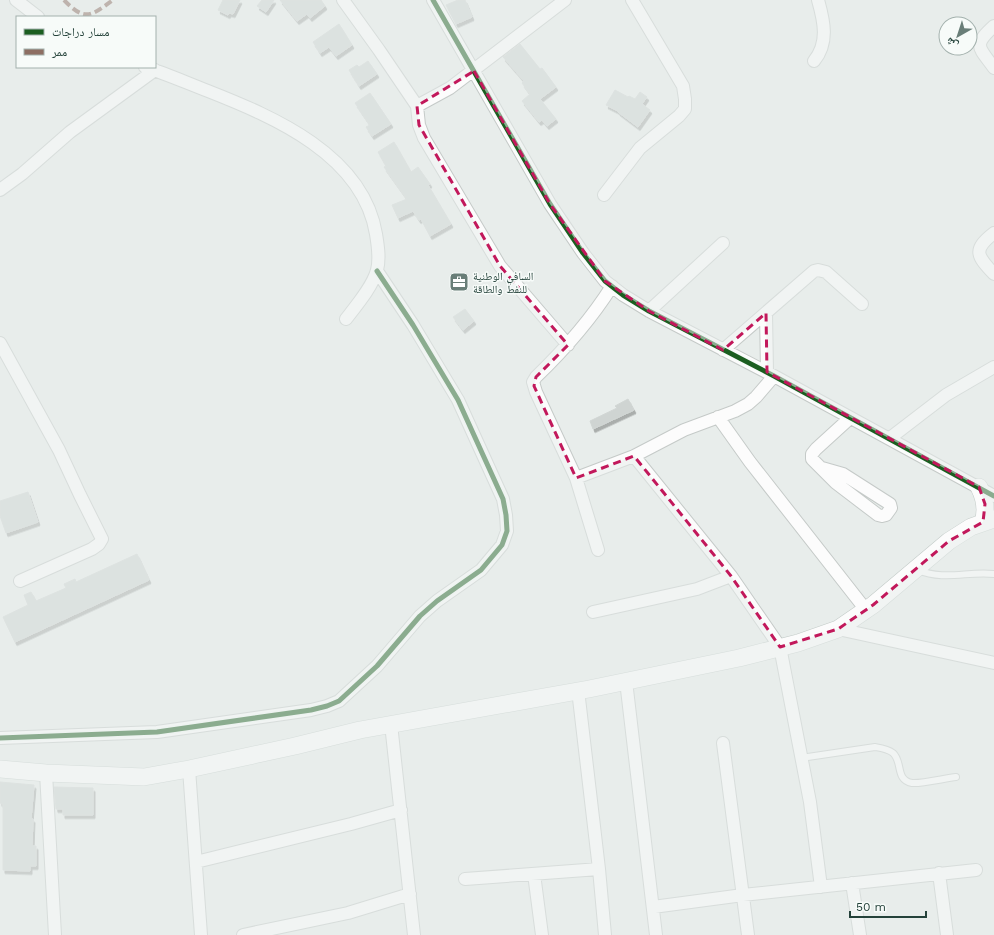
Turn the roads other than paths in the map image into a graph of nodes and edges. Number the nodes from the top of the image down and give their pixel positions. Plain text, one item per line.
1 (16, 0) edge
2 (343, 0) edge
3 (432, 0) edge
4 (565, 0) edge
5 (632, 0) edge
6 (818, 0) edge
7 (37, 16) edge
8 (994, 26) edge
9 (814, 61) dead end
10 (994, 68) edge
11 (150, 69) edge
12 (474, 71) junction
13 (416, 106) junction
14 (0, 190) edge
15 (604, 194) dead end
16 (994, 233) edge
17 (722, 243) dead end
18 (377, 271) junction
19 (994, 274) edge
20 (612, 286) junction
21 (862, 304) dead end
22 (649, 311) junction
23 (766, 313) junction
24 (346, 319) dead end
25 (0, 343) edge
26 (568, 345) junction
27 (723, 350) junction
28 (994, 367) edge
29 (771, 374) junction
30 (718, 416) junction
31 (850, 418) junction
32 (890, 438) junction
33 (634, 456) junction
34 (822, 468) junction
35 (576, 478) junction
36 (987, 492) edge
37 (989, 521) edge
38 (598, 550) dead end
39 (917, 569) junction
40 (994, 574) edge
41 (731, 576) junction
42 (20, 581) dead end
43 (866, 610) junction
44 (593, 612) dead end
45 (838, 629) junction
46 (780, 647) junction
47 (994, 663) edge
48 (626, 681) junction
49 (578, 690) junction
50 (391, 724) junction
51 (0, 738) edge
52 (723, 743) dead end
53 (801, 758) junction
54 (0, 768) edge
55 (189, 769) junction
56 (46, 773) junction
57 (956, 777) dead end
58 (401, 810) junction
59 (196, 862) junction
60 (599, 869) junction
61 (976, 870) dead end
62 (939, 873) junction
63 (534, 874) junction
64 (465, 879) dead end
65 (852, 883) junction
66 (821, 887) junction
67 (410, 894) junction
68 (743, 895) junction
69 (653, 907) junction
70 (55, 935) edge
71 (201, 935) edge
72 (243, 935) edge
73 (414, 935) edge
74 (542, 935) edge
75 (605, 935) edge
76 (656, 935) edge
77 (748, 935) edge
78 (860, 935) edge
79 (948, 935) edge

1 - 7 street
2 - 13 street
3 - 12 street
4 - 12 street
5 - 15 street
6 - 9 street
8 - 10 street
11 - 14 street
11 - 18 street
12 - 13 street
12 - 20 street
13 - 26 street
16 - 19 street
17 - 22 street
18 - 24 street
18 - 51 street
20 - 22 street
20 - 26 street
21 - 23 street
22 - 27 street
23 - 27 street
23 - 29 street
25 - 42 street
26 - 35 street
27 - 29 street
28 - 32 street
29 - 30 street
29 - 31 street
30 - 33 street
30 - 43 street
31 - 32 street
31 - 34 street
32 - 36 street
33 - 35 street
33 - 41 street
34 - 34 street
35 - 38 street
36 - 37 main road
37 - 39 main road
39 - 40 lane
39 - 43 main road
41 - 44 street
41 - 46 street
43 - 45 main road
45 - 46 main road
45 - 47 street
46 - 48 main road
46 - 53 street
48 - 49 main road
48 - 69 street
49 - 50 main road
49 - 60 street
50 - 55 main road
50 - 58 street
52 - 68 street
53 - 57 lane
53 - 66 street
54 - 56 main road
55 - 56 main road
55 - 59 street
56 - 70 street
58 - 59 street
58 - 67 street
59 - 71 street
60 - 63 street
60 - 75 street
61 - 62 street
62 - 65 street
62 - 79 street
63 - 64 street
63 - 74 street
65 - 66 street
65 - 78 street
66 - 68 street
67 - 72 street
67 - 73 street
68 - 69 street
68 - 77 street
69 - 76 street

